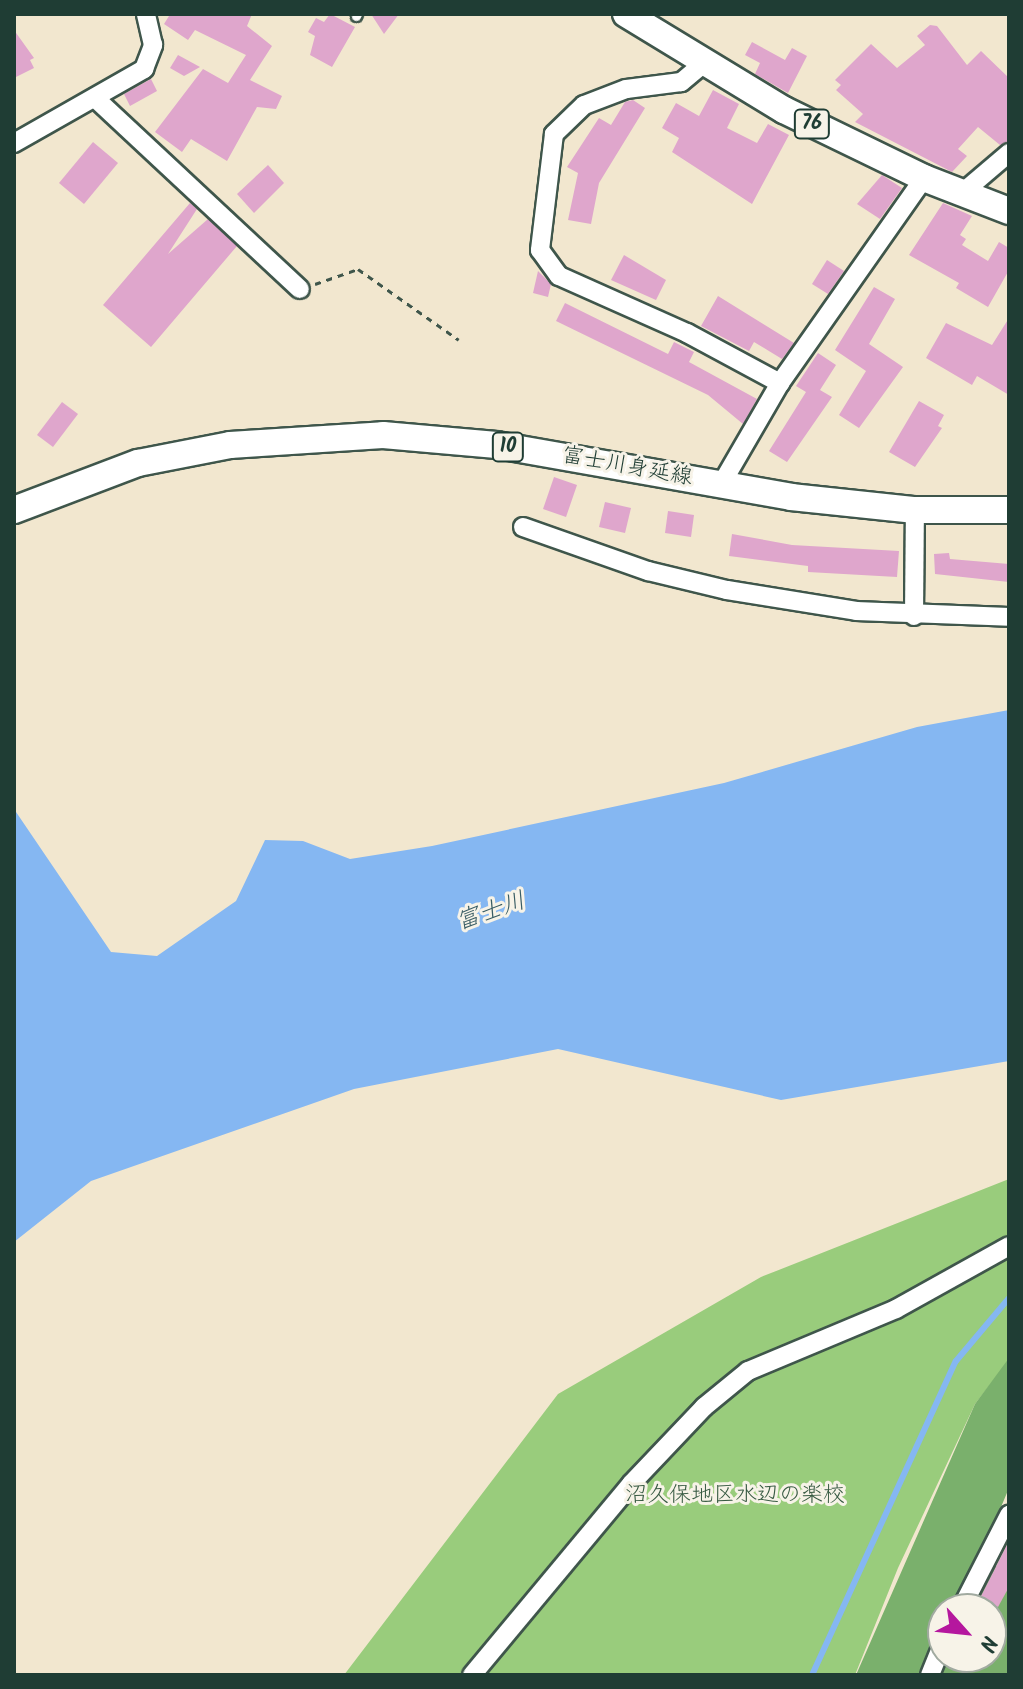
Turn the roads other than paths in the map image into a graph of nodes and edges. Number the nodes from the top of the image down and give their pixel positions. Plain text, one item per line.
1 (146, 14) edge
2 (626, 14) edge
3 (704, 63) junction
4 (95, 98) junction
5 (14, 143) edge
6 (1009, 153) edge
7 (924, 178) junction
8 (962, 193) junction
9 (1009, 211) edge
10 (300, 289) road end
11 (780, 383) junction
12 (722, 483) junction
13 (14, 510) edge
14 (915, 510) junction
15 (1009, 510) edge
16 (523, 527) dead end
17 (914, 616) junction
18 (1009, 617) edge
19 (1009, 1246) edge
20 (1009, 1515) edge
21 (969, 1593) edge
22 (472, 1675) edge

1 - 4 street
2 - 3 main road, 76
3 - 7 main road, 76
3 - 11 street
4 - 5 street
4 - 10 street
6 - 8 street
7 - 8 main road, 76
7 - 11 street
8 - 9 main road, 76
11 - 12 street
12 - 13 main road, 富士川身延線 / 10
12 - 14 main road, 富士川身延線 / 10
14 - 15 main road, 富士川身延線 / 10
14 - 17 street
16 - 17 street
17 - 18 street
19 - 22 street
20 - 21 street

